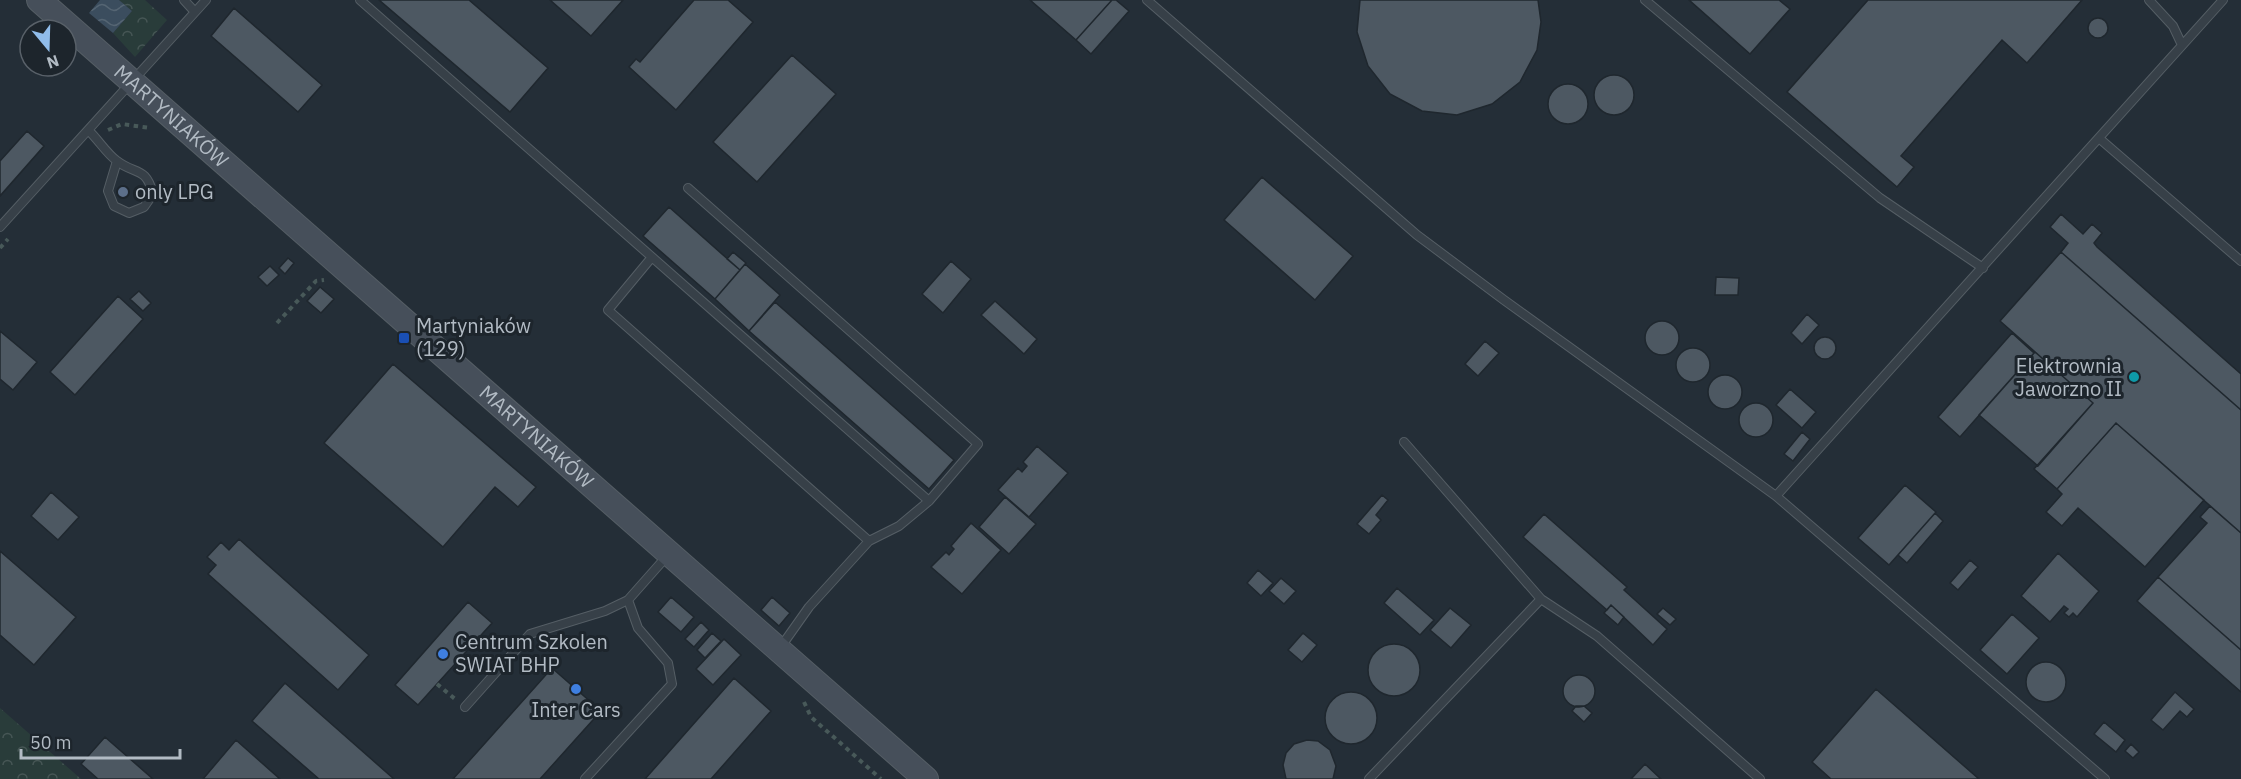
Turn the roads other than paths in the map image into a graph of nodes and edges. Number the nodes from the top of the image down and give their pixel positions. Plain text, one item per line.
1 (39, 0) edge
2 (184, 0) edge
3 (206, 0) edge
4 (360, 0) edge
5 (1147, 0) edge
6 (1644, 0) edge
7 (2150, 0) edge
8 (2223, 0) edge
9 (195, 12) junction
10 (2182, 45) junction
11 (132, 81) junction
12 (88, 130) junction
13 (2100, 139) junction
14 (117, 161) junction
15 (688, 188) dead end
16 (0, 227) edge
17 (652, 257) junction
18 (2241, 261) edge
19 (1983, 268) junction
20 (1404, 442) dead end
21 (1776, 496) junction
22 (929, 501) junction
23 (869, 541) junction
24 (670, 553) junction
25 (1542, 599) junction
26 (628, 600) junction
27 (779, 650) junction
28 (465, 707) road end
29 (585, 779) edge
30 (926, 779) edge
31 (1369, 779) edge
32 (1760, 779) edge
33 (2105, 779) edge

1 - 11 main road, MARTYNIAKÓW
2 - 9 lane
3 - 9 lane
4 - 17 lane
5 - 21 lane
6 - 19 lane
7 - 10 lane
8 - 10 lane
9 - 11 lane
10 - 13 lane
11 - 12 lane
11 - 24 main road, MARTYNIAKÓW
12 - 14 lane
12 - 16 lane
13 - 18 lane
13 - 19 lane
14 - 14 lane
15 - 22 lane
17 - 22 lane
17 - 23 lane
19 - 21 lane
20 - 25 lane
21 - 33 lane
22 - 23 lane
23 - 27 lane
24 - 26 lane
24 - 27 main road, MARTYNIAKÓW
25 - 31 lane
25 - 32 lane
26 - 28 lane
26 - 29 lane
27 - 30 main road, MARTYNIAKÓW

